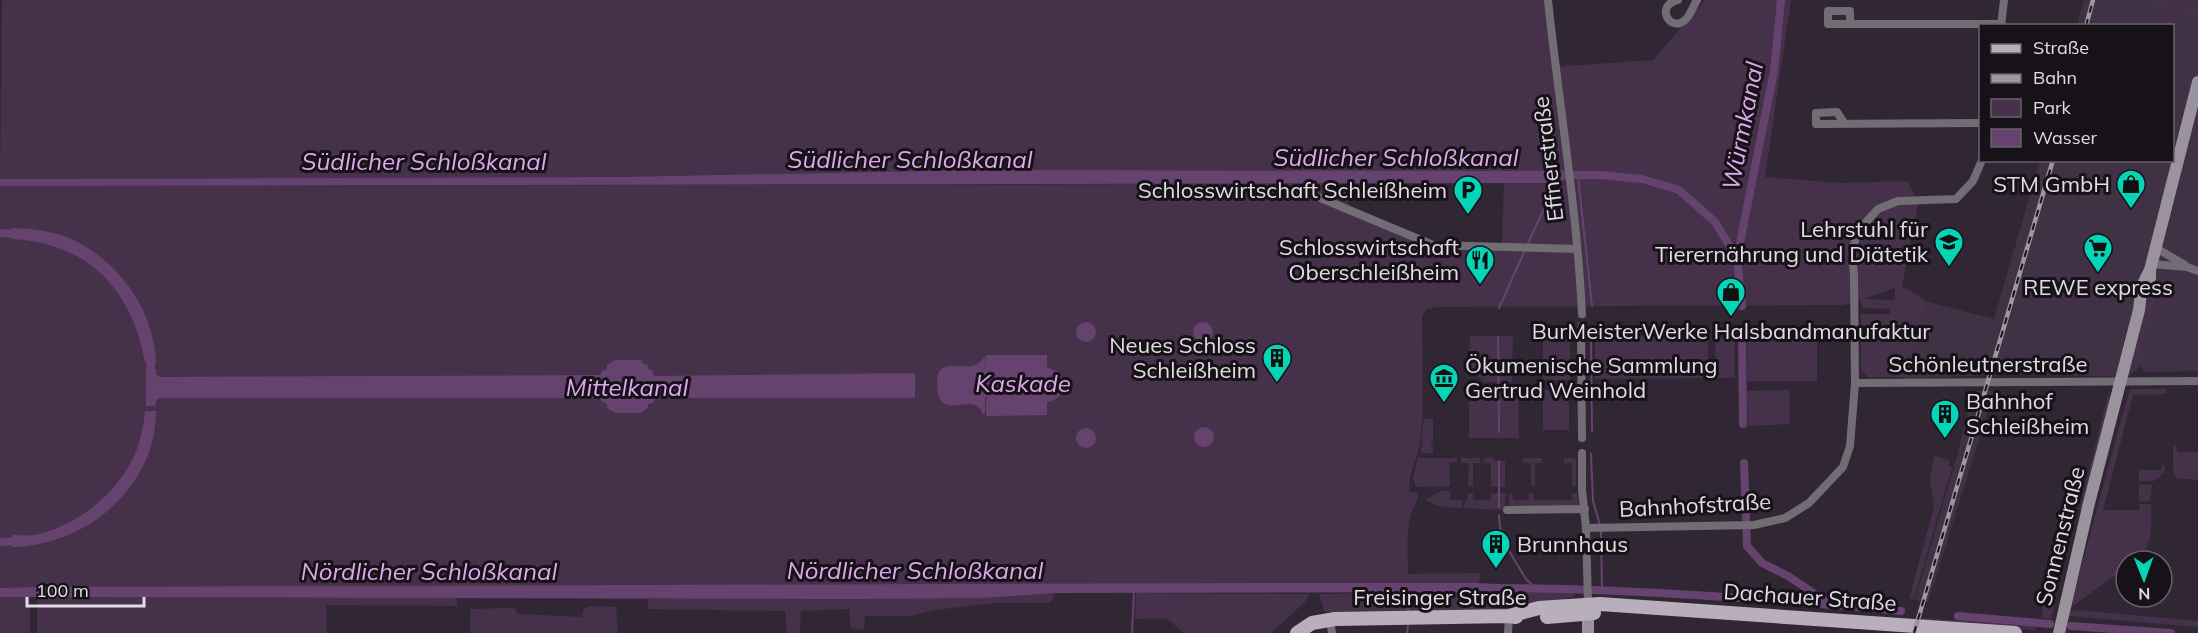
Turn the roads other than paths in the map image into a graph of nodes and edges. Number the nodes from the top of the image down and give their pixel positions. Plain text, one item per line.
1 (1548, 0) edge
2 (1678, 0) edge
3 (1695, 0) edge
4 (2004, 0) edge
5 (1850, 24) dead end
6 (2002, 24) edge
7 (1979, 25) edge
8 (2198, 82) edge
9 (1844, 123) dead end
10 (1979, 123) edge
11 (1981, 162) edge
12 (1318, 197) dead end
13 (2156, 248) junction
14 (1577, 249) junction
15 (2151, 267) junction
16 (2187, 267) junction
17 (2198, 271) edge
18 (1582, 314) tunnel mouth
19 (1581, 330) tunnel mouth
20 (2198, 381) edge
21 (2122, 382) junction
22 (1855, 383) junction
23 (1581, 438) dead end
24 (1582, 453) dead end
25 (1585, 509) junction
26 (1507, 510) dead end
27 (1591, 528) junction
28 (1588, 604) junction
29 (1509, 616) junction
30 (1331, 626) edge
31 (1967, 631) edge
32 (1297, 633) edge
33 (1508, 633) edge
34 (1588, 633) edge
35 (2015, 633) edge
36 (2059, 633) edge

1 - 14 street, Effnerstraße
2 - 3 street
2 - 3 street
4 - 6 street
5 - 7 street
8 - 13 main road, Sonnenstraße
9 - 10 street
11 - 22 street, Bahnhofstraße
12 - 14 street
13 - 15 main road, Sonnenstraße
13 - 16 street
14 - 18 street, Effnerstraße
15 - 16 street
15 - 21 main road, Sonnenstraße
16 - 17 street
19 - 23 street
20 - 21 street, Schönleutnerstraße
21 - 22 street, Schönleutnerstraße
21 - 36 main road, Sonnenstraße
22 - 27 street, Bahnhofstraße
24 - 25 street
25 - 26 street
25 - 27 street
27 - 28 street
28 - 29 main road, Freisinger Straße
28 - 31 main road, Dachauer Straße
28 - 34 main road
29 - 30 main road, Freisinger Straße
29 - 33 street
30 - 32 main road, Freisinger Straße
31 - 35 main road, Dachauer Straße

